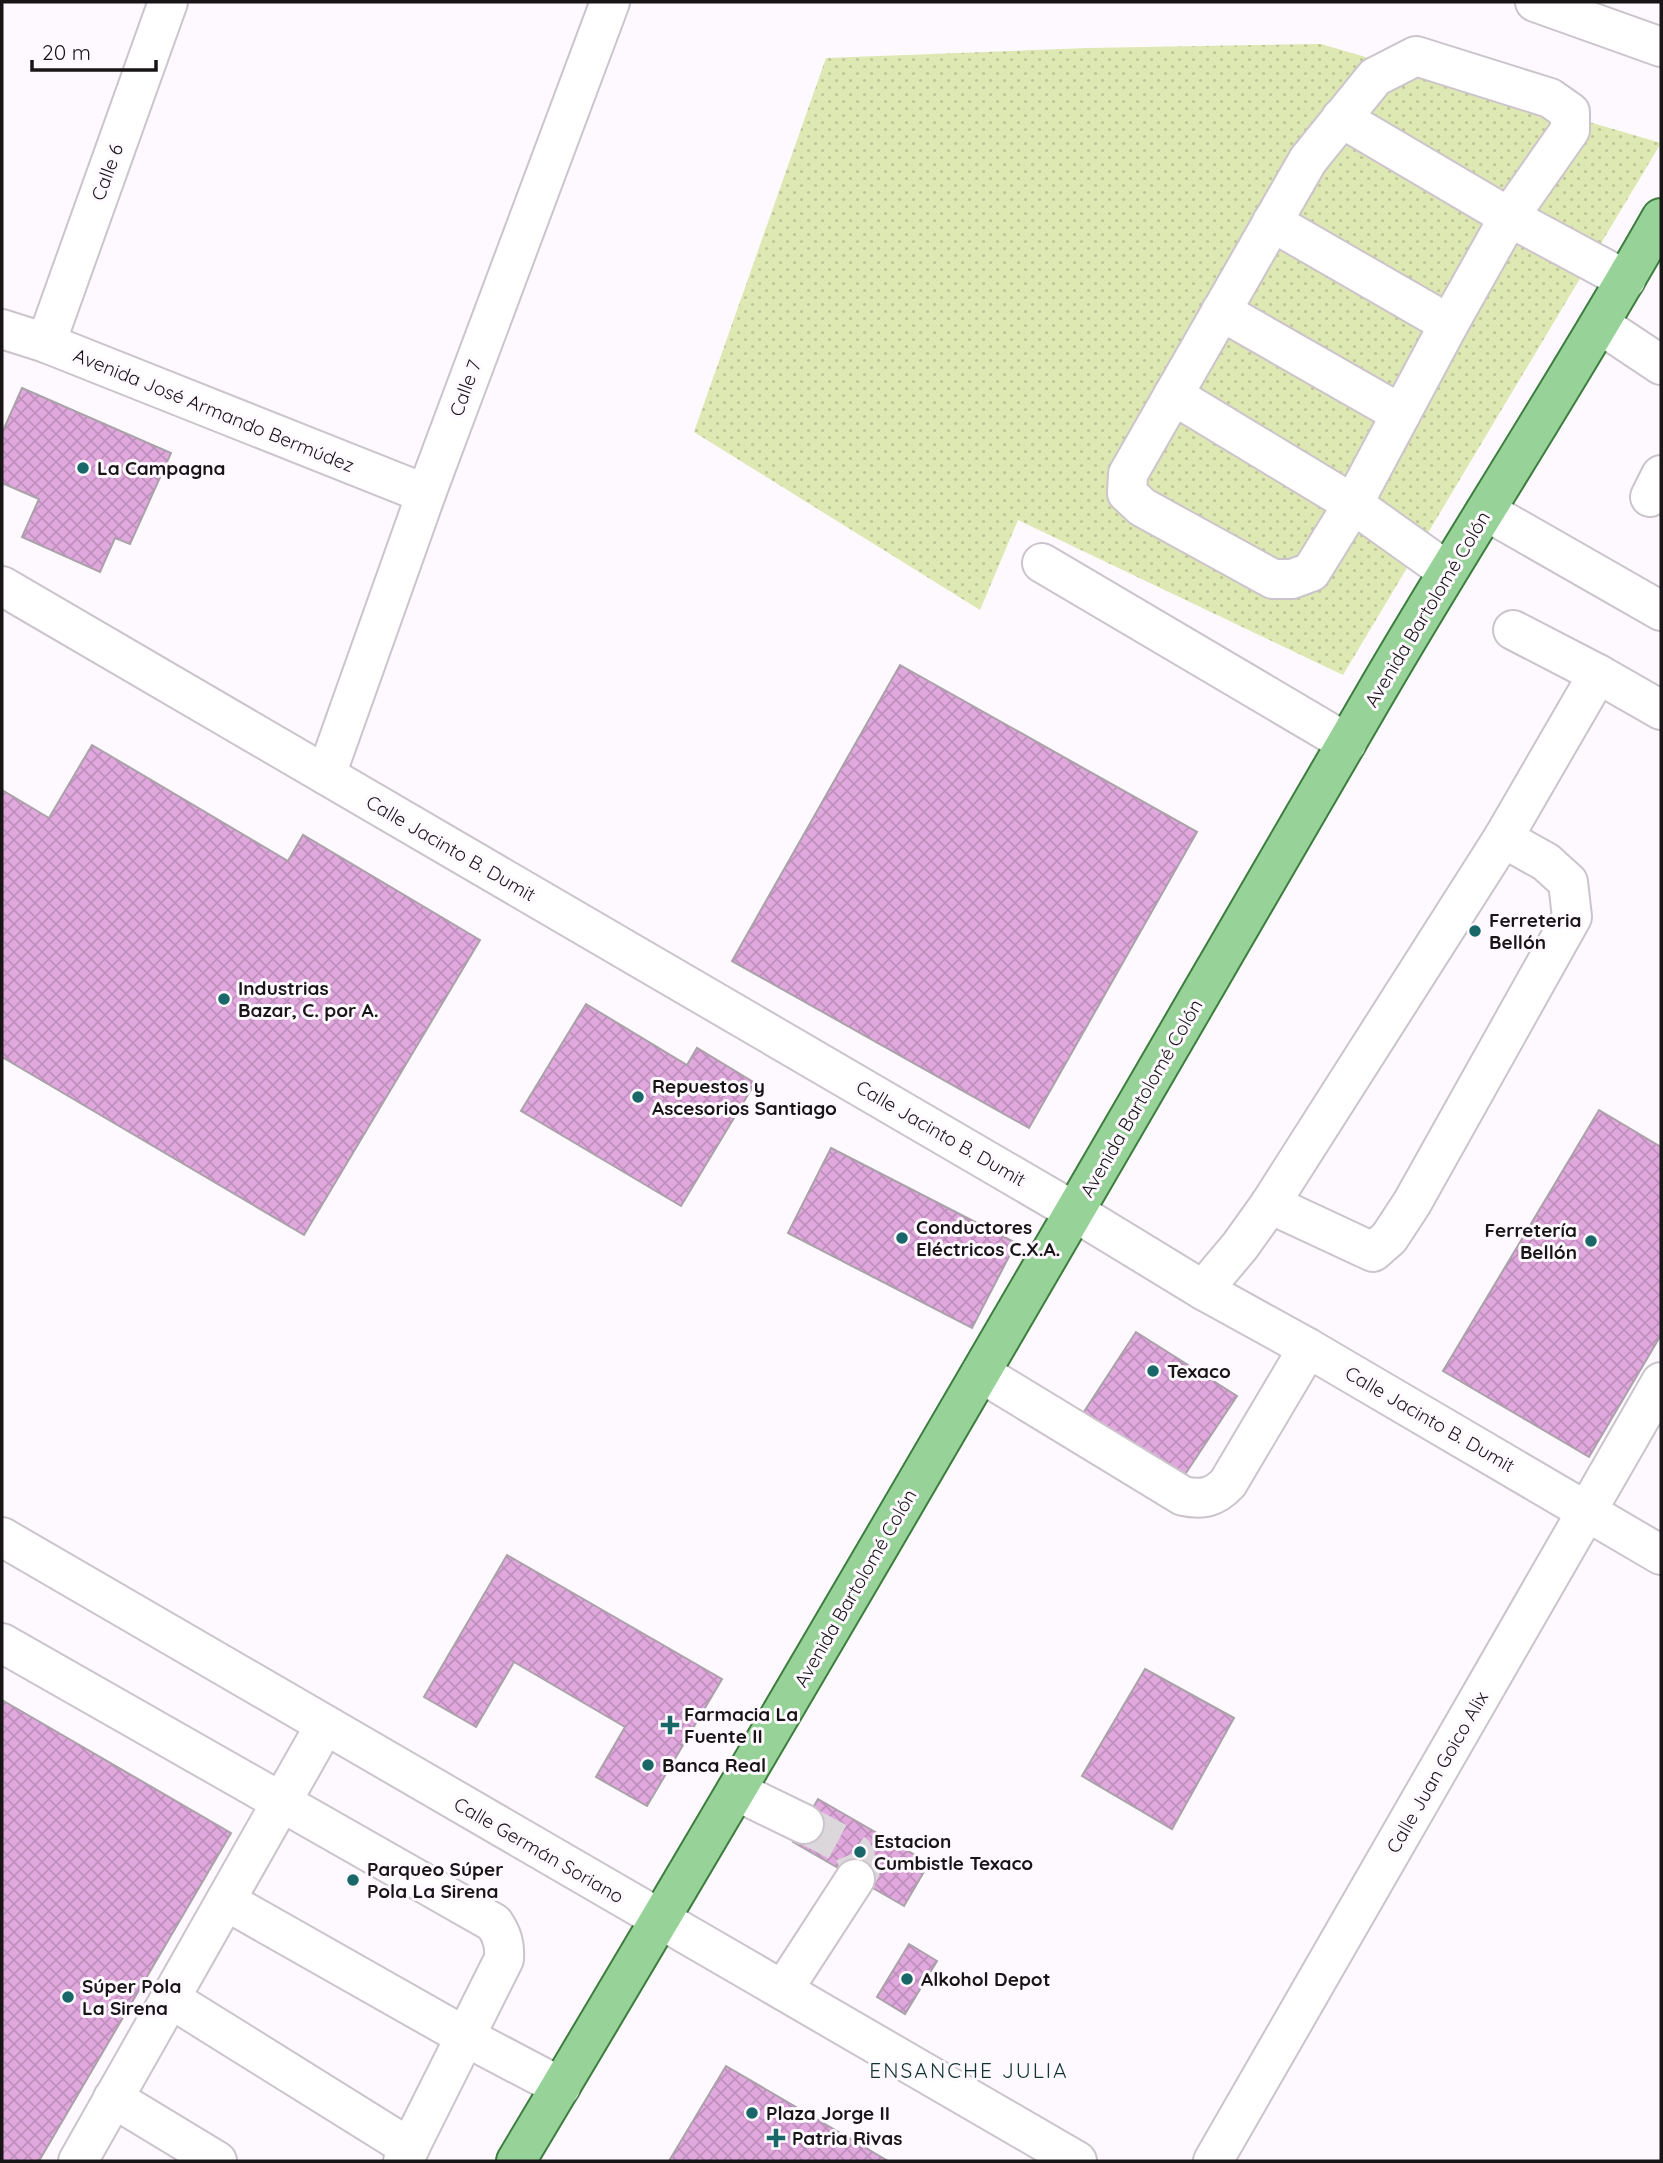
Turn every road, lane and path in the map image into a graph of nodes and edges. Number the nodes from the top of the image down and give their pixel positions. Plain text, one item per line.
1 (168, 2) edge
2 (610, 2) edge
3 (1535, 2) edge
4 (1661, 47) edge
5 (1341, 118) junction
6 (1509, 217) junction
7 (1661, 218) edge
8 (1272, 222) junction
9 (1626, 280) junction
10 (1221, 311) junction
11 (1449, 324) junction
12 (1601, 325) junction
13 (2, 329) edge
14 (46, 343) junction
15 (1661, 365) edge
16 (1173, 395) junction
17 (1401, 414) junction
18 (426, 494) junction
19 (1353, 504) junction
20 (1486, 511) junction
21 (1042, 563) dead end
22 (1447, 571) junction
23 (2, 586) edge
24 (1661, 611) edge
25 (1513, 630) dead end
26 (1598, 674) junction
27 (1661, 710) edge
28 (1347, 743) junction
29 (326, 775) junction
30 (1503, 838) junction
31 (1270, 1204) junction
32 (1075, 1212) junction
33 (1203, 1290) junction
34 (1308, 1348) junction
35 (981, 1373) junction
36 (1661, 1382) edge
37 (1587, 1511) junction
38 (2, 1537) edge
39 (1661, 1555) edge
40 (2, 1643) edge
41 (325, 1725) junction
42 (736, 1791) junction
43 (282, 1802) junction
44 (804, 1824) tunnel mouth
45 (855, 1879) tunnel mouth
46 (226, 1901) junction
47 (661, 1920) junction
48 (783, 1990) junction
49 (170, 1999) junction
50 (466, 2037) junction
51 (561, 2087) junction
52 (113, 2098) junction
53 (406, 2154) edge
54 (78, 2161) edge
55 (217, 2161) edge
56 (516, 2161) edge
57 (1077, 2161) edge
58 (1213, 2161) edge

1 - 14 street, Calle 6
2 - 18 street, Calle 7
3 - 4 street
5 - 6 street
5 - 6 street
5 - 8 street
6 - 9 street
6 - 11 street
7 - 9 main road, Avenida Bartolomé Colón
8 - 10 street
8 - 11 street
9 - 12 main road, Avenida Bartolomé Colón
10 - 16 street
10 - 17 street
11 - 17 street
12 - 15 street
12 - 20 main road, Avenida Bartolomé Colón
13 - 14 street, Avenida José Armando Bermúdez
14 - 18 street, Avenida José Armando Bermúdez
16 - 19 street
16 - 19 street
17 - 19 street
18 - 29 street, Calle 7
19 - 22 street
20 - 22 main road, Avenida Bartolomé Colón
20 - 24 street
21 - 28 street
22 - 28 main road, Avenida Bartolomé Colón
23 - 29 street, Calle Jacinto B. Dumit
25 - 26 street
26 - 27 street
26 - 30 street
28 - 32 main road, Avenida Bartolomé Colón
29 - 32 street, Calle Jacinto B. Dumit
30 - 31 street
30 - 31 street
31 - 33 street
32 - 33 street, Calle Jacinto B. Dumit
32 - 35 main road, Avenida Bartolomé Colón
33 - 34 street, Calle Jacinto B. Dumit
34 - 35 street
34 - 37 street, Calle Jacinto B. Dumit
35 - 42 main road, Avenida Bartolomé Colón
36 - 37 street, Calle Juan Goico Alix
37 - 39 street, Calle Jacinto B. Dumit
37 - 58 street, Calle Juan Goico Alix
38 - 41 street, Calle Germán Soriano
40 - 43 street
41 - 43 street
41 - 47 street, Calle Germán Soriano
42 - 44 street
42 - 47 main road, Avenida Bartolomé Colón
43 - 46 street
43 - 50 street
45 - 48 street
46 - 49 street
46 - 50 street
47 - 48 street, Calle Germán Soriano
47 - 51 main road, Avenida Bartolomé Colón
48 - 57 street, Calle Germán Soriano
49 - 52 street
49 - 53 street
50 - 51 street
50 - 53 street
51 - 56 main road, Avenida Bartolomé Colón
52 - 54 street
52 - 55 street

